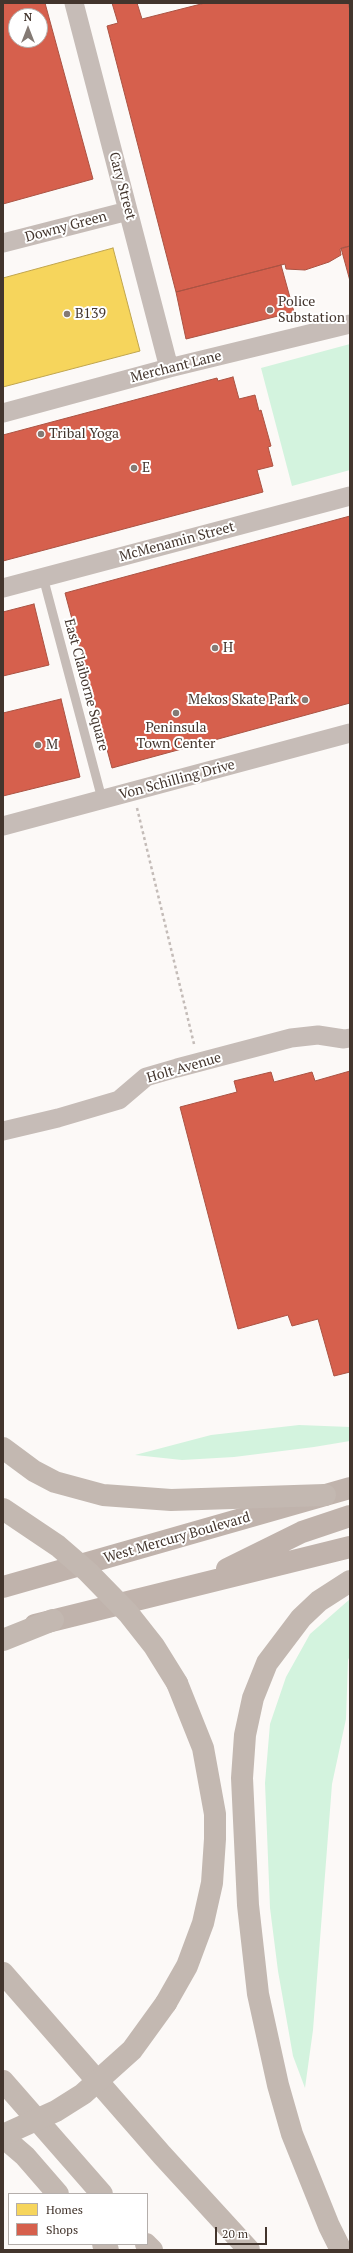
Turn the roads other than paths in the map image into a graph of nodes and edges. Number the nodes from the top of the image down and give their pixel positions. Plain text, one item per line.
1 (74, 3) edge
2 (128, 211) junction
3 (3, 243) edge
4 (350, 324) edge
5 (169, 368) junction
6 (3, 413) edge
7 (350, 496) edge
8 (43, 578) junction
9 (3, 588) edge
10 (350, 733) edge
11 (102, 800) junction
12 (3, 826) edge
13 (350, 1038) edge
14 (3, 1131) edge
15 (3, 1448) edge
16 (350, 1488) edge
17 (325, 1495) junction
18 (3, 1509) edge
19 (350, 1516) edge
20 (350, 1547) edge
21 (350, 1580) edge
22 (3, 1587) edge
23 (185, 1589) junction
24 (53, 1620) junction
25 (3, 1633) edge
26 (3, 1640) edge
27 (3, 1973) edge
28 (3, 2081) edge
29 (3, 2136) edge
30 (57, 2193) edge
31 (101, 2193) edge
32 (249, 2250) edge
33 (341, 2250) edge

1 - 2 street, Cary Street
2 - 3 street, Downy Green
2 - 5 street, Cary Street
4 - 5 street, Merchant Lane
5 - 6 street, Merchant Lane
7 - 8 street, McMenamin Street
8 - 9 street, McMenamin Street
8 - 11 lane, East Claiborne Square
10 - 11 street, Von Schilling Drive
11 - 12 street, Von Schilling Drive
13 - 14 street, Holt Avenue
15 - 17 highway
16 - 17 main road, West Mercury Boulevard
17 - 22 main road, West Mercury Boulevard
18 - 29 highway, bridge
19 - 23 main road
20 - 23 main road
21 - 33 highway
23 - 24 main road
24 - 25 main road
24 - 26 highway
27 - 32 highway
28 - 31 highway
29 - 30 highway

